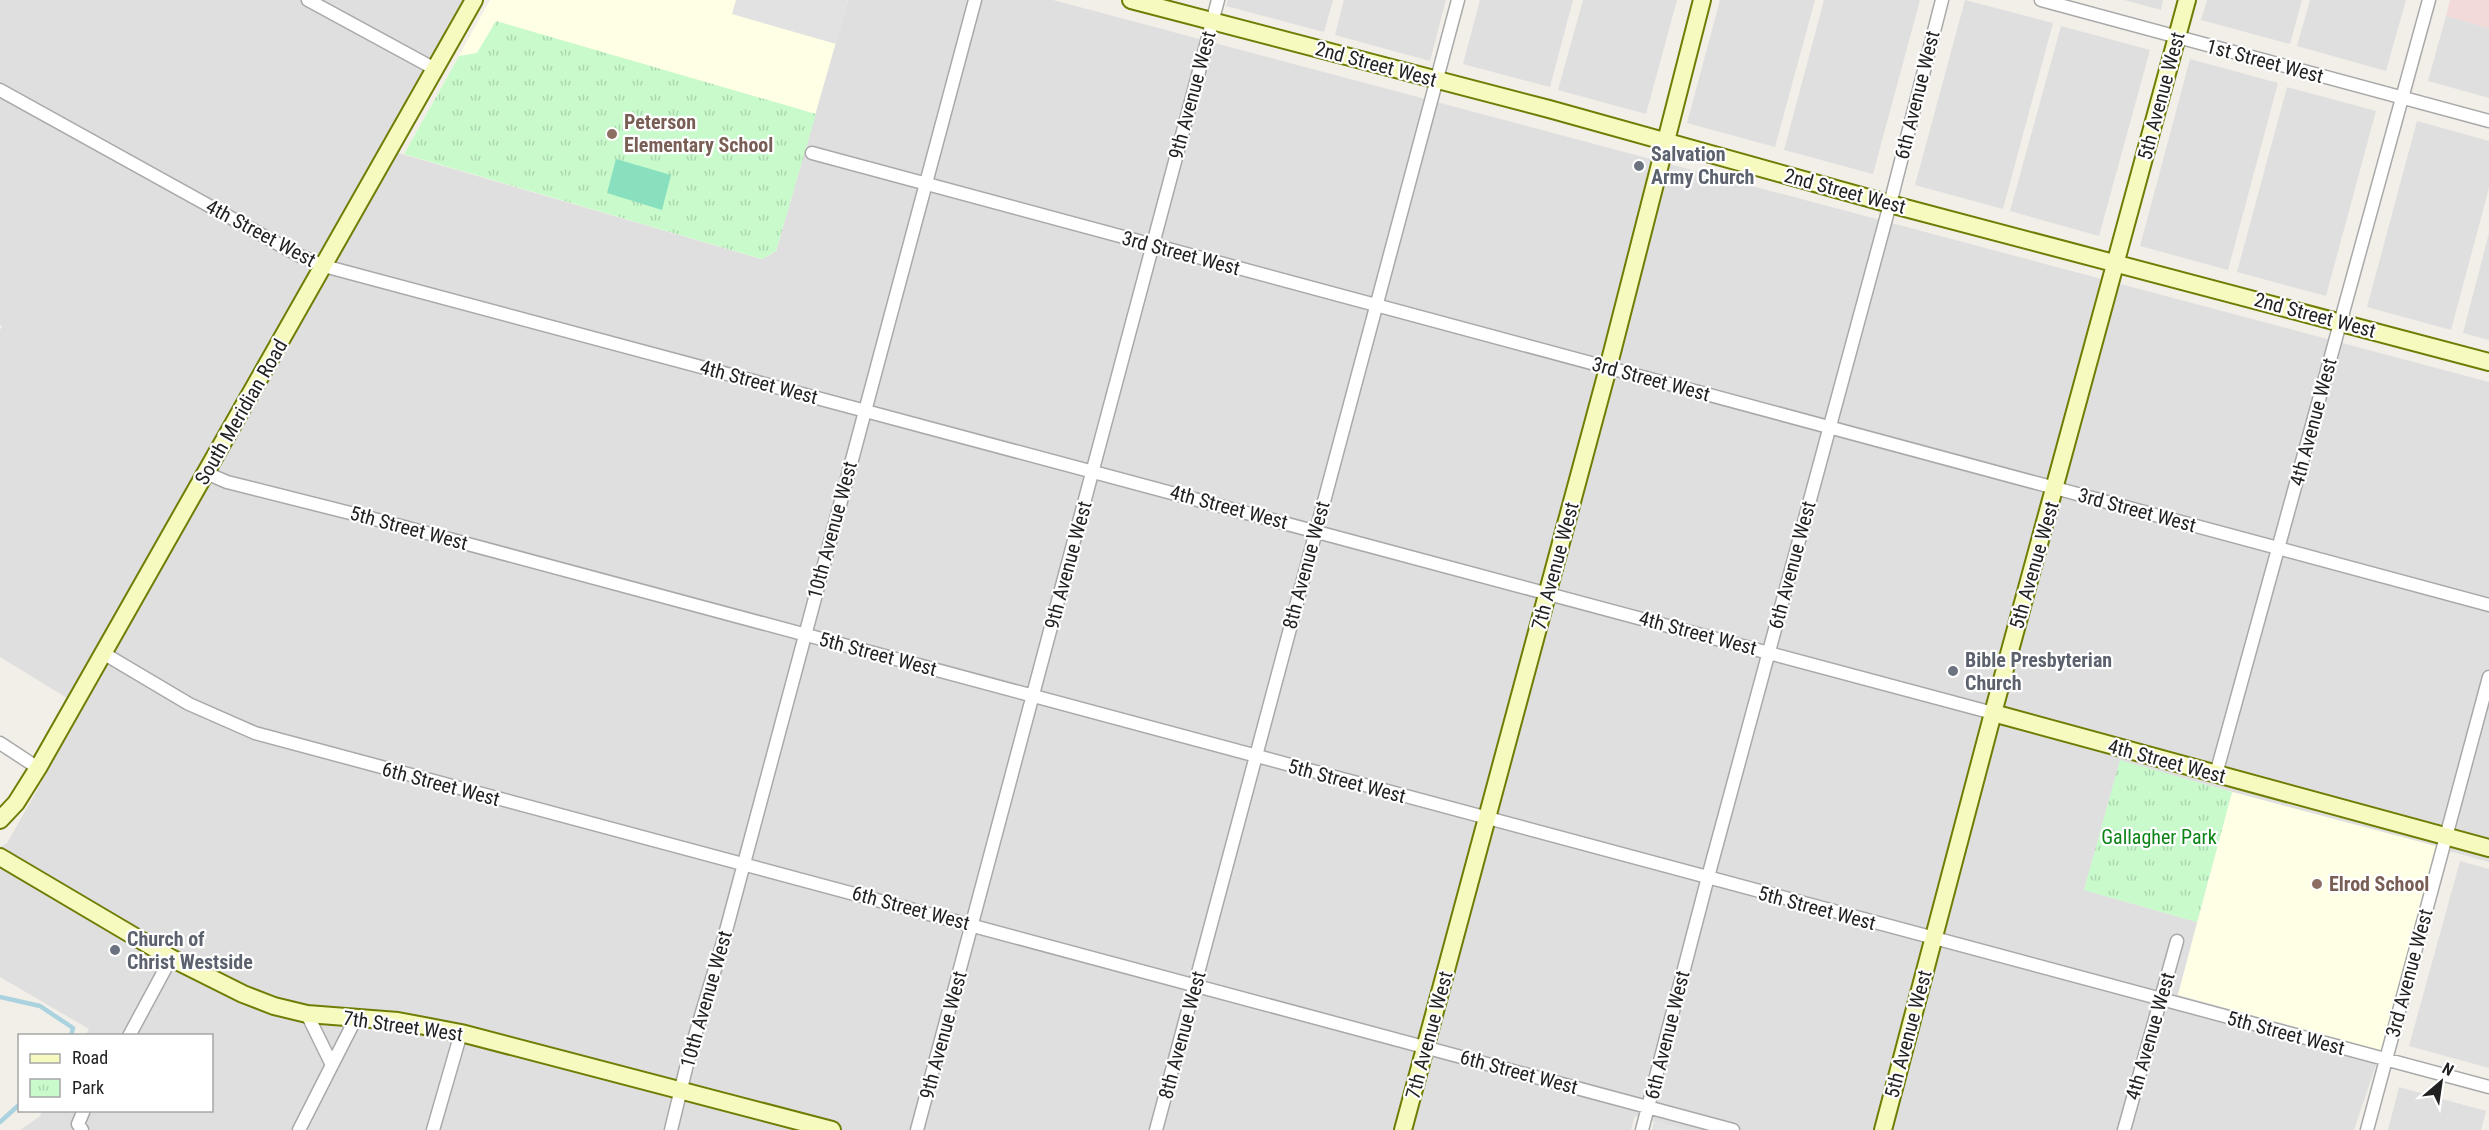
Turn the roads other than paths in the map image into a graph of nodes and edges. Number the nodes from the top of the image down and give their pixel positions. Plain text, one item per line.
1 (308, 0) edge
2 (474, 0) edge
3 (975, 0) edge
4 (1131, 0) edge
5 (1218, 0) edge
6 (1458, 0) edge
7 (1702, 0) edge
8 (1942, 0) edge
9 (2041, 0) edge
10 (2187, 0) edge
11 (2429, 0) edge
12 (1212, 22) junction
13 (2177, 37) junction
14 (435, 69) junction
15 (1437, 80) junction
16 (0, 90) edge
17 (2402, 98) junction
18 (2489, 121) edge
19 (1665, 142) junction
20 (812, 153) dead end
21 (927, 185) junction
22 (1890, 204) junction
23 (1152, 246) junction
24 (2115, 262) junction
25 (324, 266) junction
26 (1376, 306) junction
27 (2340, 322) junction
28 (2489, 362) edge
29 (1608, 368) junction
30 (865, 411) junction
31 (1829, 428) junction
32 (1094, 471) junction
33 (206, 473) junction
34 (2056, 488) junction
35 (1316, 530) junction
36 (2278, 549) junction
37 (1547, 593) junction
38 (2489, 605) edge
39 (804, 634) junction
40 (1769, 651) junction
41 (103, 653) junction
42 (2489, 677) edge
43 (1033, 696) junction
44 (1993, 713) junction
45 (0, 743) edge
46 (1256, 756) junction
47 (38, 768) junction
48 (2217, 774) junction
49 (1487, 818) junction
50 (0, 820) edge
51 (2446, 836) junction
52 (2489, 848) edge
53 (0, 857) edge
54 (743, 863) junction
55 (1708, 877) junction
56 (973, 925) junction
57 (1933, 939) junction
58 (2177, 941) dead end
59 (171, 958) junction
60 (1195, 986) junction
61 (2160, 999) junction
62 (307, 1014) junction
63 (356, 1018) junction
64 (461, 1033) junction
65 (130, 1034) edge
66 (1425, 1047) junction
67 (2386, 1060) junction
68 (332, 1065) junction
69 (2489, 1088) edge
70 (681, 1090) junction
71 (1649, 1106) junction
72 (84, 1112) edge
73 (80, 1127) edge
74 (299, 1130) edge
75 (433, 1130) edge
76 (671, 1130) edge
77 (832, 1130) edge
78 (917, 1130) edge
79 (1156, 1130) edge
80 (1403, 1130) edge
81 (1642, 1130) edge
82 (1733, 1130) edge
83 (1883, 1130) edge
84 (2124, 1130) edge
85 (2367, 1130) edge

1 - 14 street
2 - 14 street, South Meridian Road
3 - 21 street, 10th Avenue West
4 - 12 street, 2nd Street West
5 - 12 street, 9th Avenue West
6 - 15 street, 8th Avenue West
7 - 19 street, 7th Avenue West
8 - 22 street, 6th Avenue West
9 - 13 street, 1st Street West
10 - 13 street, 5th Avenue West
11 - 17 street, 4th Avenue West
12 - 15 street, 2nd Street West
12 - 23 street, 9th Avenue West
13 - 17 street, 1st Street West
13 - 24 street, 5th Avenue West
14 - 25 street, South Meridian Road
15 - 19 street, 2nd Street West
15 - 26 street, 8th Avenue West
16 - 25 street, 4th Street West
17 - 18 street, 1st Street West
17 - 27 street, 4th Avenue West
19 - 22 street, 2nd Street West
19 - 29 street, 7th Avenue West
20 - 21 street, 3rd Street West
21 - 23 street, 3rd Street West
21 - 30 street, 10th Avenue West
22 - 24 street, 2nd Street West
22 - 31 street, 6th Avenue West
23 - 26 street, 3rd Street West
23 - 32 street, 9th Avenue West
24 - 27 street, 2nd Street West
24 - 34 street, 5th Avenue West
25 - 30 street, 4th Street West
25 - 33 street, South Meridian Road
26 - 29 street, 3rd Street West
26 - 35 street, 8th Avenue West
27 - 28 street, 2nd Street West
27 - 36 street, 4th Avenue West
29 - 31 street, 3rd Street West
29 - 37 street, 7th Avenue West
30 - 32 street, 4th Street West
30 - 39 street, 10th Avenue West
31 - 34 street, 3rd Street West
31 - 40 street, 6th Avenue West
32 - 35 street, 4th Street West
32 - 43 street, 9th Avenue West
33 - 39 street, 5th Street West
33 - 41 street, South Meridian Road
34 - 36 street, 3rd Street West
34 - 44 street, 5th Avenue West
35 - 37 street, 4th Street West
35 - 46 street, 8th Avenue West
36 - 38 street, 3rd Street West
36 - 48 street, 4th Avenue West
37 - 40 street, 4th Street West
37 - 49 street, 7th Avenue West
39 - 43 street, 5th Street West
39 - 54 street, 10th Avenue West
40 - 44 street, 4th Street West
40 - 55 street, 6th Avenue West
41 - 47 street, South Meridian Road
41 - 54 street, 6th Street West
42 - 51 street, 3rd Avenue West
43 - 46 street, 5th Street West
43 - 56 street, 9th Avenue West
44 - 48 street, 4th Street West
44 - 57 street, 5th Avenue West
45 - 47 street
46 - 49 street, 5th Street West
46 - 60 street, 8th Avenue West
47 - 50 street, South Meridian Road
48 - 51 street, 4th Street West
49 - 55 street, 5th Street West
49 - 66 street, 7th Avenue West
51 - 52 street, 4th Street West
51 - 67 street, 3rd Avenue West
53 - 59 street, 7th Street West
54 - 56 street, 6th Street West
54 - 70 street, 10th Avenue West
55 - 57 street, 5th Street West
55 - 71 street, 6th Avenue West
56 - 60 street, 6th Street West
56 - 78 street, 9th Avenue West
57 - 61 street, 5th Street West
57 - 83 street, 5th Avenue West
58 - 61 street, 4th Avenue West
59 - 62 street, 7th Street West
59 - 65 street
60 - 66 street, 6th Street West
60 - 79 street, 8th Avenue West
61 - 67 street, 5th Street West
61 - 84 street, 4th Avenue West
62 - 63 street, 7th Street West
62 - 68 street
63 - 64 street, 7th Street West
63 - 68 street
64 - 70 street, 7th Street West
64 - 75 street
66 - 71 street, 6th Street West
66 - 80 street, 7th Avenue West
67 - 69 street, 5th Street West
67 - 85 street, 3rd Avenue West
68 - 74 street
70 - 76 street, 10th Avenue West
70 - 77 street, 7th Street West
71 - 81 street, 6th Avenue West
71 - 82 street, 6th Street West
72 - 73 street

